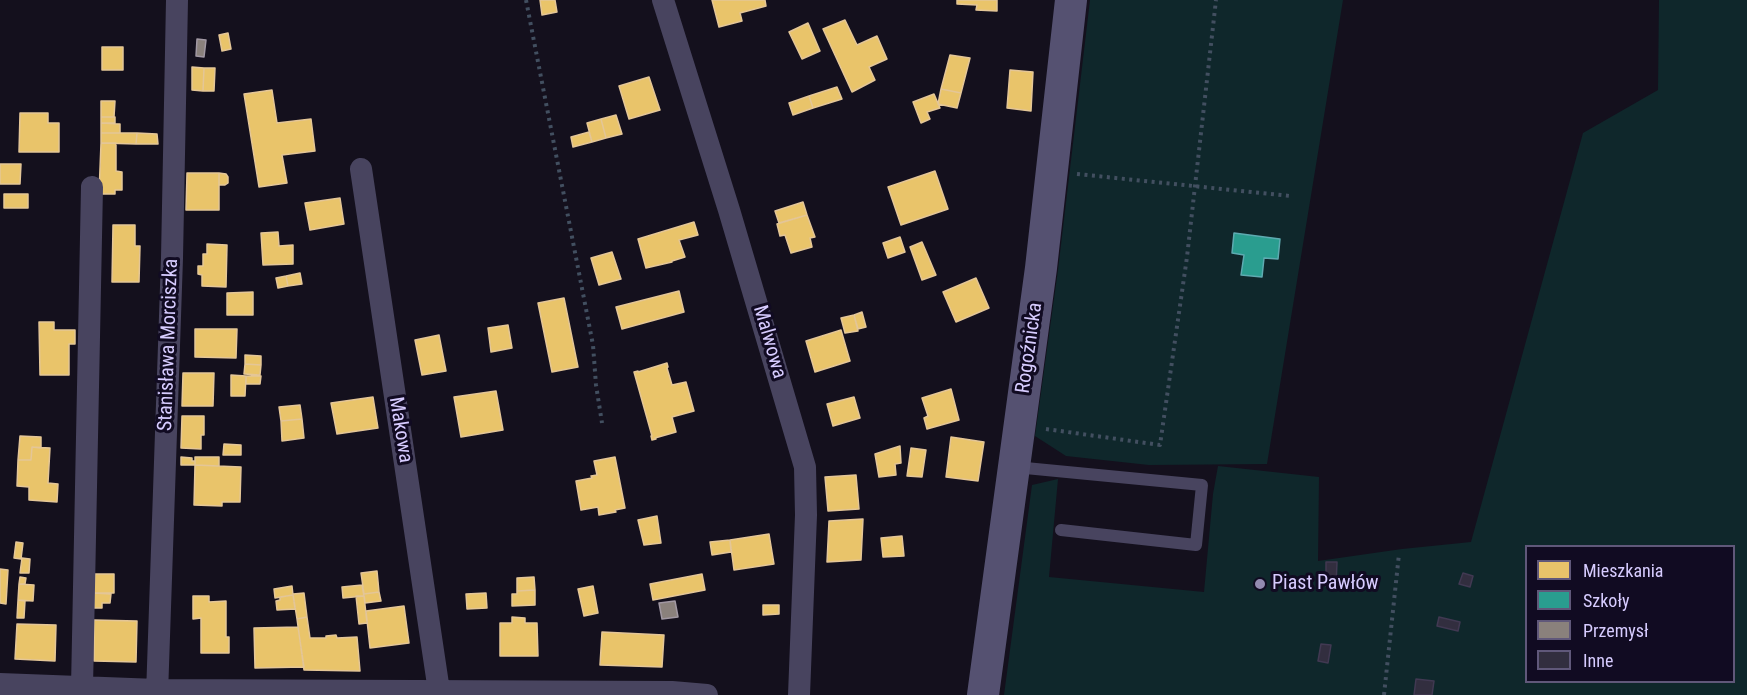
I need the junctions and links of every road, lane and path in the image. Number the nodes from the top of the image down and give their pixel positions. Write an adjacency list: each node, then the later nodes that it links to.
1 (177, 0): 19 (street, Stanisława Morciszka)
2 (526, 0): 11 (path)
3 (663, 0): 21 (street, Malwowa)
4 (1071, 0): 13 (street, Rogoźnicka)
5 (1216, 0): 8 (path)
6 (361, 169): 18 (street, Makowa)
7 (1076, 174): 8 (path)
8 (1194, 186): 10 (path); 12 (path)
9 (93, 187): 17 (street)
10 (1290, 196)
11 (602, 423)
12 (1046, 429)
13 (1015, 467): 14 (lane); 22 (street, Rogoźnicka)
14 (1061, 530)
15 (1399, 554): 23 (path)
16 (0, 684): 17 (street)
17 (82, 687): 19 (street)
18 (439, 691): 19 (street); 20 (street)
19 (157, 692)
20 (707, 695)
21 (799, 695)
22 (983, 695)
23 (1384, 695)

